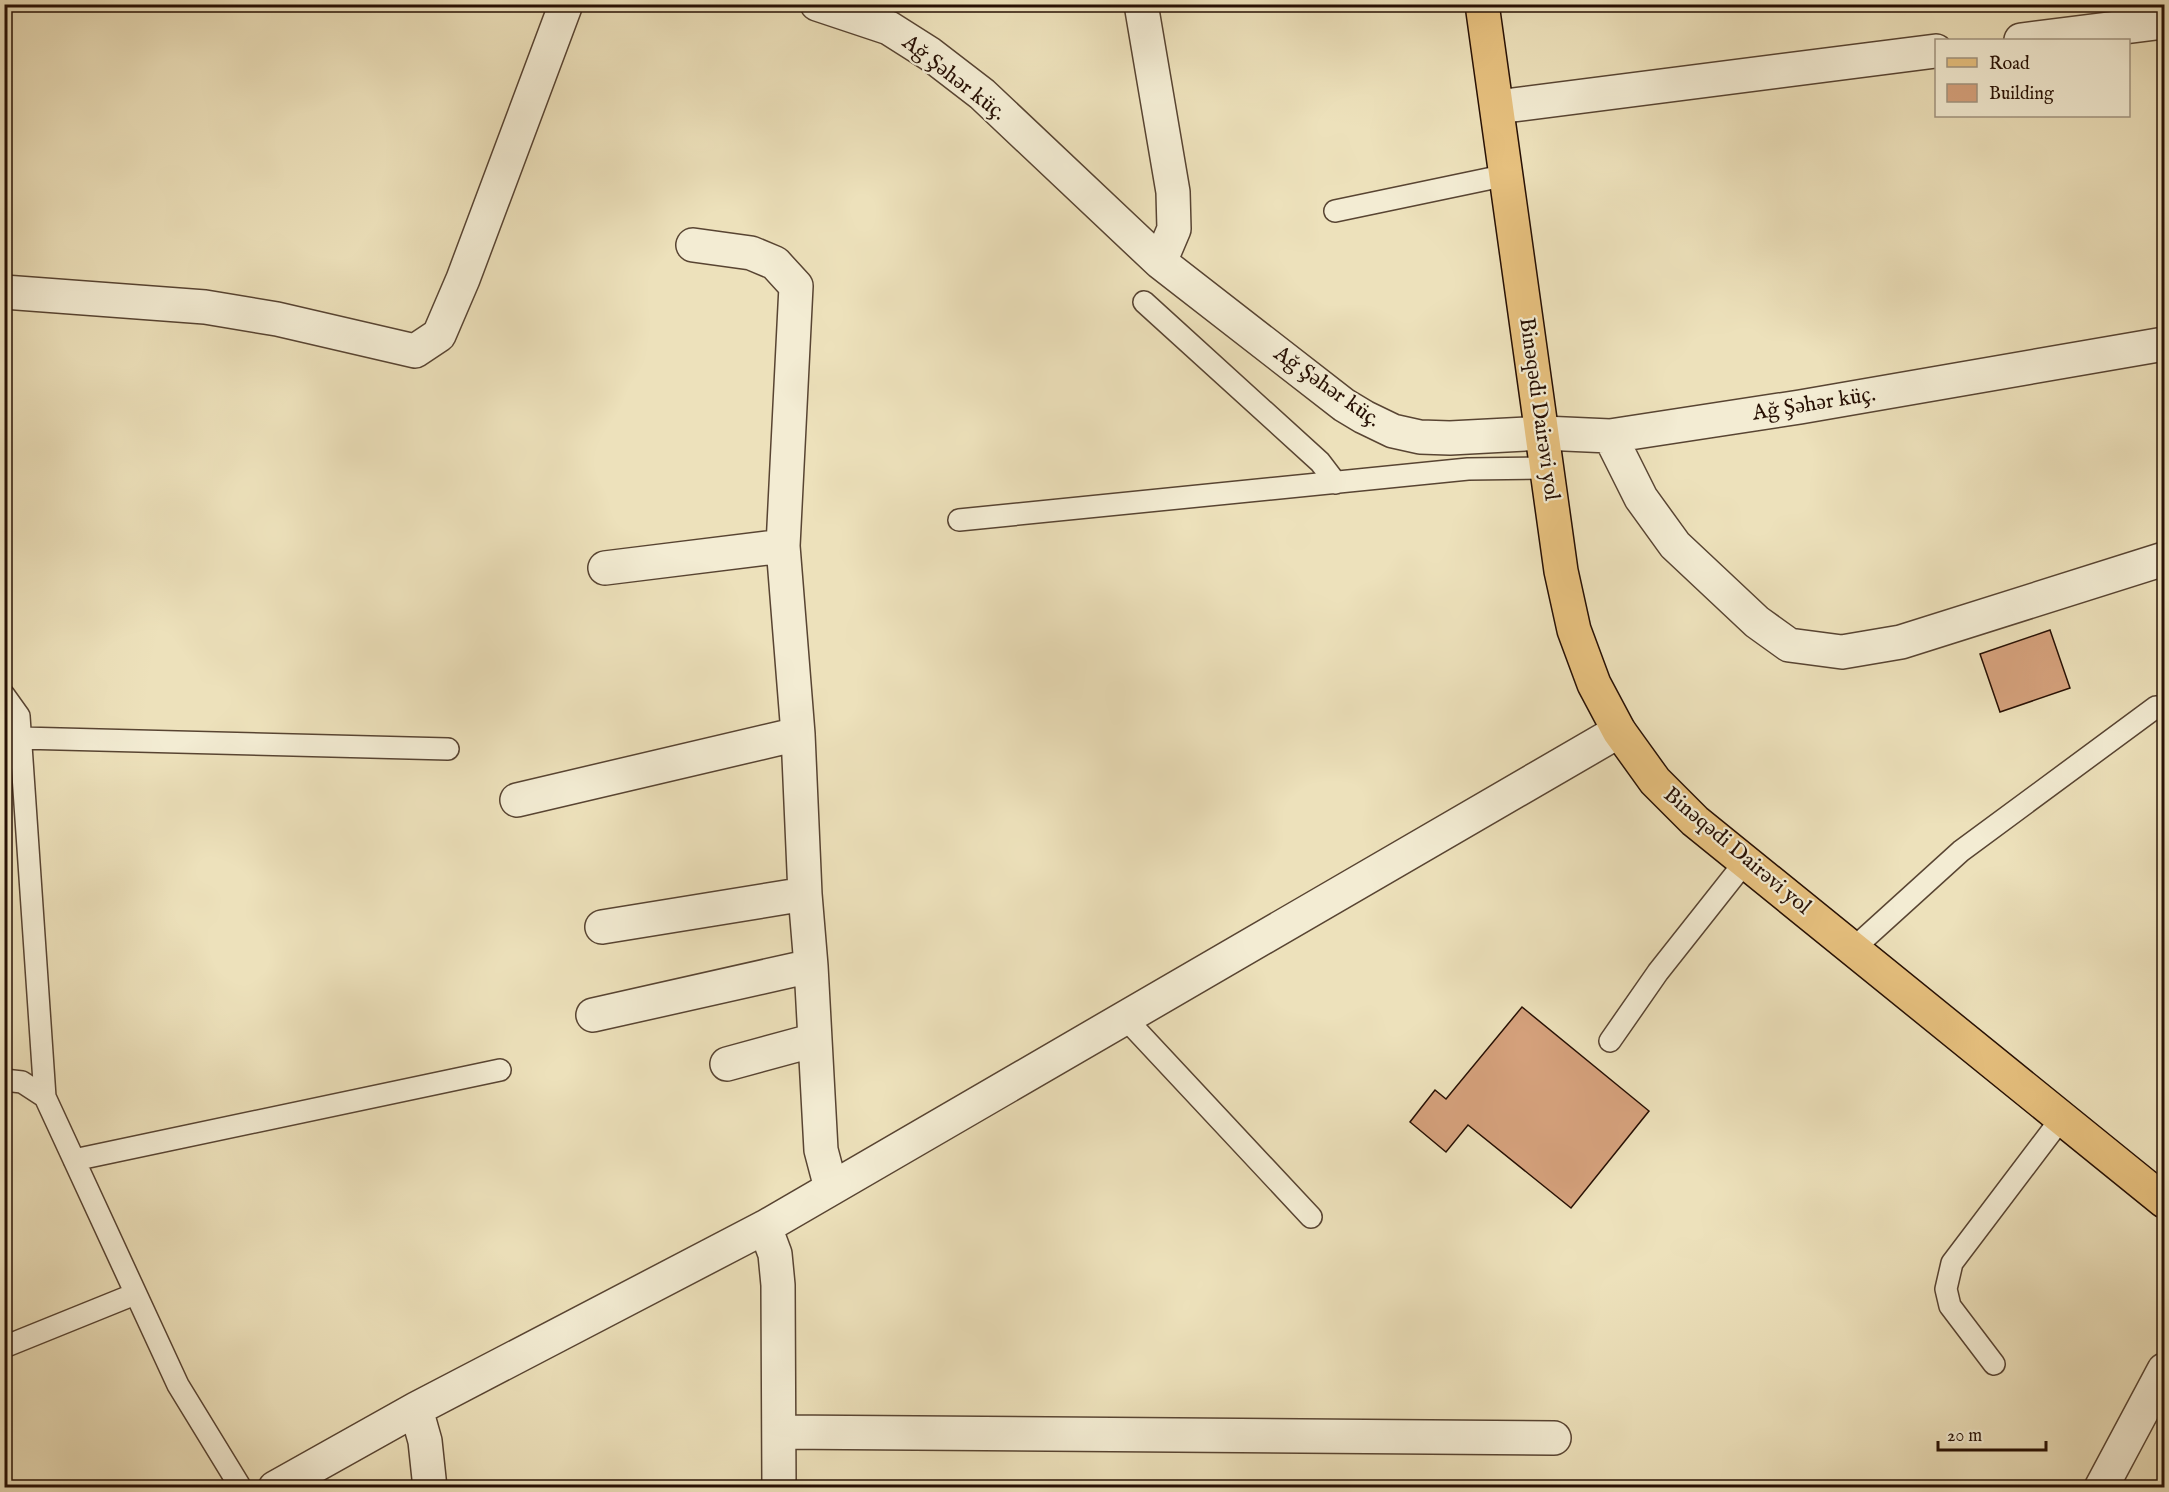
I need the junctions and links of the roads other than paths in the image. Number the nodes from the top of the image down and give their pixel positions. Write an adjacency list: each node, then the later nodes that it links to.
1 (566, 4): 13 (street)
2 (817, 4): 12 (street, Ağ Şəhər küç.)
3 (1141, 4): 12 (street)
4 (1482, 4): 8 (main road, Binəqədi Dairəvi yol)
5 (2164, 22): 6 (street)
6 (2029, 39)
7 (1935, 51): 8 (street)
8 (1497, 107): 9 (main road, Binəqədi Dairəvi yol)
9 (1507, 175): 10 (lane); 16 (main road, Binəqədi Dairəvi yol)
10 (1335, 211)
11 (693, 245): 21 (street)
12 (1160, 261): 16 (street, Ağ Şəhər küç.)
13 (4, 292)
14 (1144, 302): 19 (lane)
15 (2164, 344): 17 (street, Ağ Şəhər küç.)
16 (1543, 433): 17 (street, Ağ Şəhər küç.); 18 (main road, Binəqədi Dairəvi yol)
17 (1610, 436): 22 (street)
18 (1547, 468): 19 (lane); 26 (main road, Binəqədi Dairəvi yol)
19 (1336, 483): 20 (lane)
20 (959, 520)
21 (783, 546): 23 (street); 27 (street)
22 (2164, 559)
23 (605, 568)
24 (4, 695): 28 (lane)
25 (2156, 707): 34 (lane)
26 (1619, 731): 31 (main road, Binəqədi Dairəvi yol); 37 (street)
27 (798, 734): 30 (street); 32 (street)
28 (21, 738): 29 (lane); 43 (lane)
29 (448, 749)
30 (517, 800)
31 (1745, 862): 34 (main road, Binəqədi Dairəvi yol); 39 (lane)
32 (805, 894): 33 (street); 35 (street)
33 (602, 927)
34 (1854, 948): 44 (main road, Binəqədi Dairəvi yol)
35 (811, 966): 36 (street); 38 (street)
36 (593, 1015)
37 (1125, 1018): 46 (street); 48 (lane)
38 (815, 1040): 40 (street); 46 (street)
39 (1610, 1041)
40 (727, 1064)
41 (500, 1070): 45 (lane)
42 (4, 1080): 43 (lane)
43 (45, 1097): 45 (lane)
44 (2061, 1119): 47 (main road, Binəqədi Dairəvi yol); 52 (lane)
45 (74, 1160): 50 (lane)
46 (831, 1188): 49 (street)
47 (2164, 1201)
48 (1311, 1217)
49 (765, 1227): 54 (street); 55 (street)
50 (135, 1294): 51 (lane); 57 (lane)
51 (4, 1347)
52 (1994, 1364)
53 (2161, 1384): 61 (street)
54 (416, 1409): 58 (street); 59 (street)
55 (779, 1432): 56 (street); 60 (street)
56 (1554, 1438)
57 (241, 1488)
58 (275, 1488)
59 (430, 1488)
60 (779, 1488)
61 (2102, 1488)

